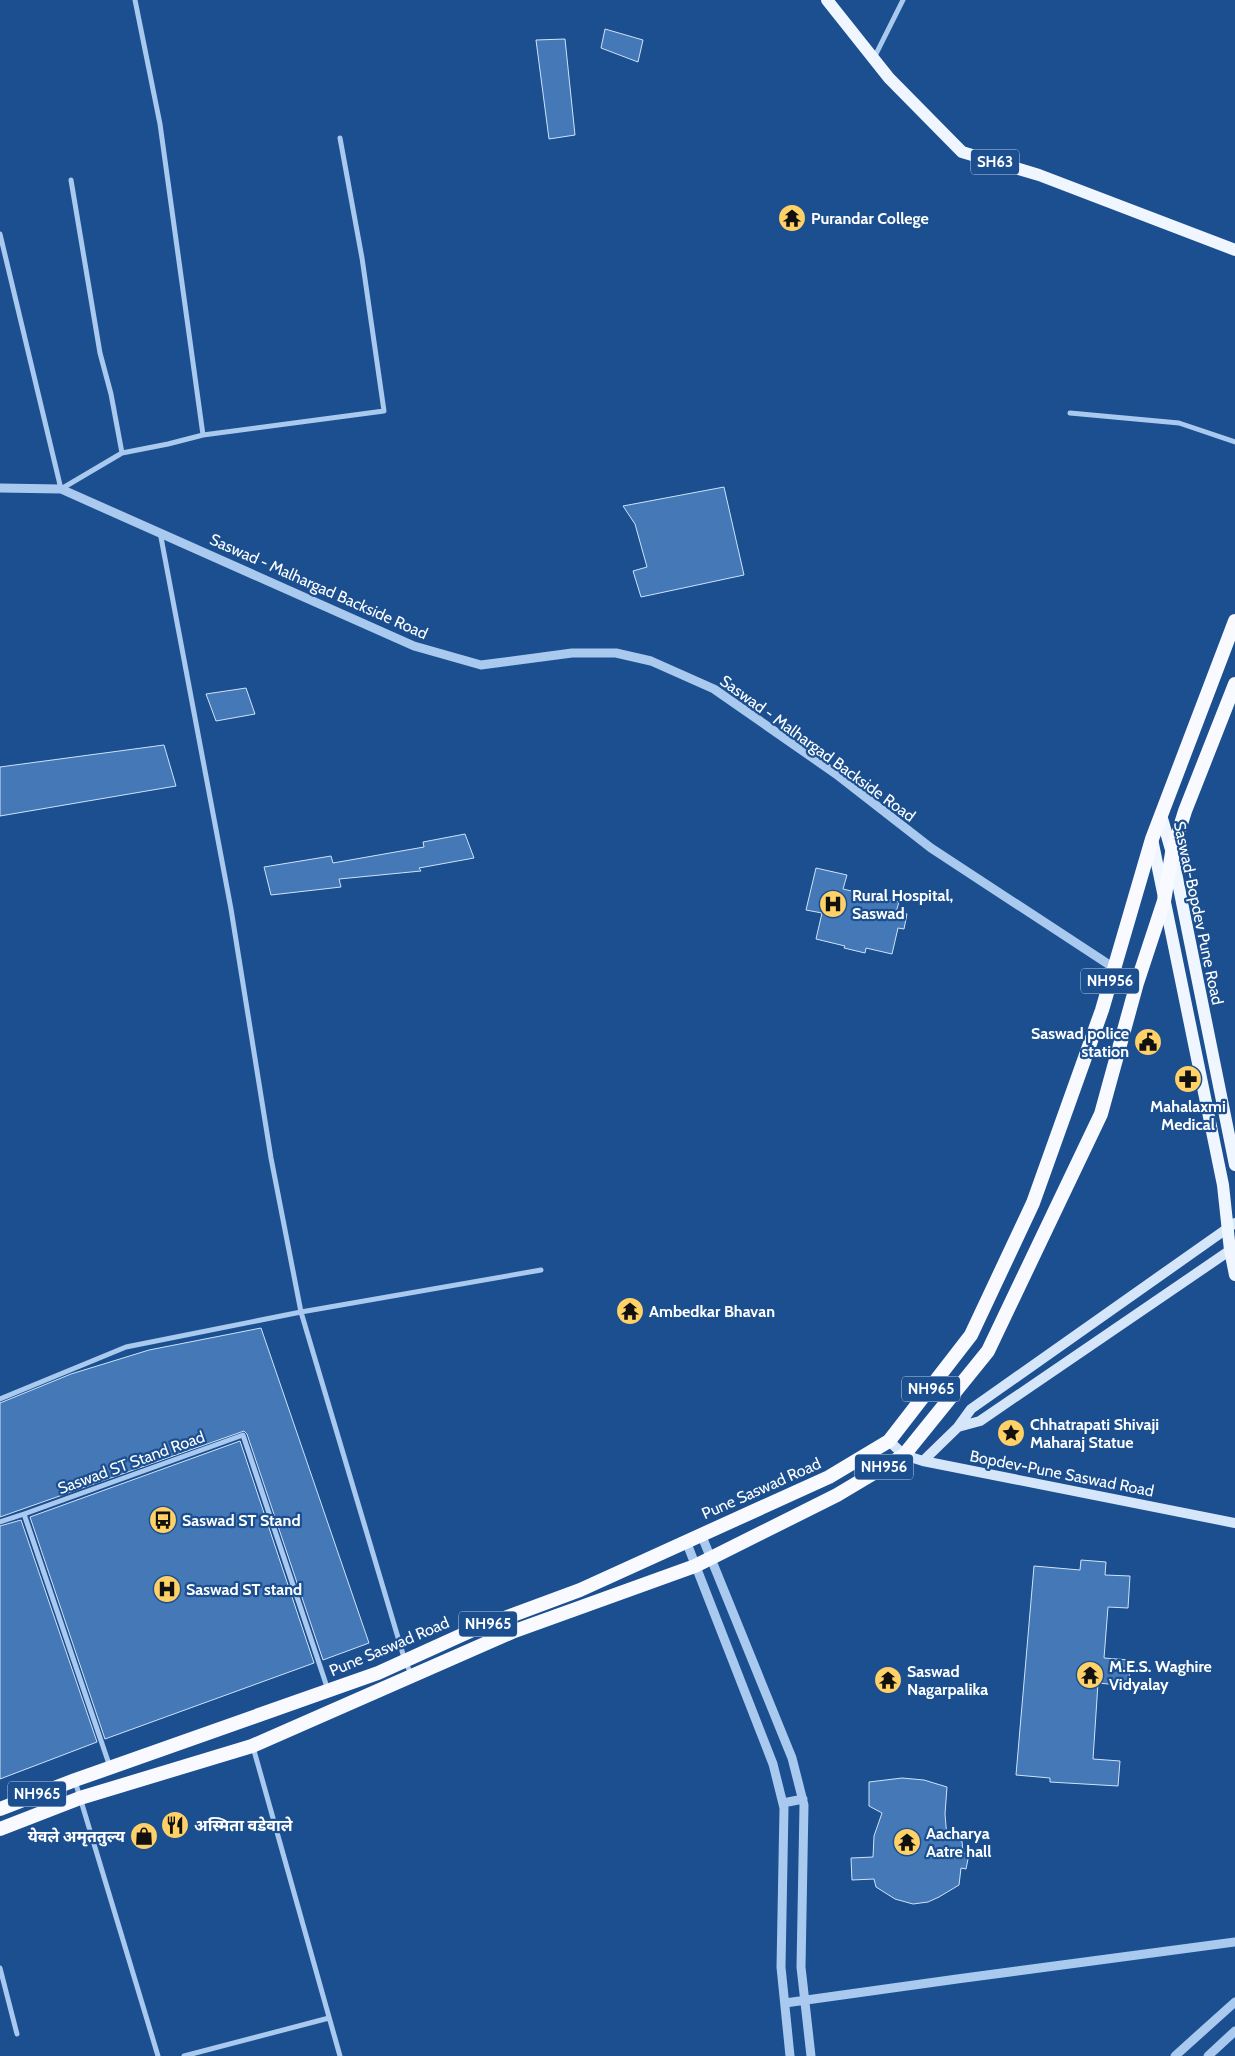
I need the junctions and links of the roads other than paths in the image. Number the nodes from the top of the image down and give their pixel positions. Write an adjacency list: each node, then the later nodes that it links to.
1 (135, 0): 10 (street)
2 (827, 0): 4 (main road, SH63)
3 (903, 0): 4 (street)
4 (874, 59): 8 (main road, SH63)
5 (340, 138): 10 (street)
6 (71, 180): 12 (street)
7 (0, 234): 14 (street)
8 (1235, 250)
9 (1070, 414): 11 (street)
10 (203, 435): 12 (street)
11 (1235, 442)
12 (122, 453): 14 (street)
13 (0, 488): 14 (street, Saswad - Malhargad Backside Road)
14 (61, 488): 15 (street, Saswad - Malhargad Backside Road)
15 (160, 532): 22 (street, Saswad - Malhargad Backside Road); 31 (street)
16 (1235, 621): 18 (highway, NH956)
17 (1235, 684): 20 (highway, NH956)
18 (1161, 815): 19 (highway, NH956); 20 (main road, Saswad-Bopdev Pune Road)
19 (1152, 839): 21 (main road, Saswad-Bopdev Pune Road); 22 (highway, NH956)
20 (1172, 853): 21 (highway, NH956); 24 (main road, Saswad-Bopdev Pune Road)
21 (1164, 901): 23 (highway, NH956); 26 (main road, Saswad-Bopdev Pune Road)
22 (1114, 968): 23 (street, Saswad - Malhargad Backside Road); 32 (highway, NH956)
23 (1137, 983): 38 (highway, NH956)
24 (1235, 1165)
25 (1235, 1179): 26 (main road)
26 (1222, 1185): 27 (main road, Saswad-Bopdev Pune Road)
27 (1231, 1226): 28 (main road, Saswad-Bopdev Pune Road); 33 (main road)
28 (1232, 1249): 30 (main road, Saswad-Bopdev Pune Road); 34 (main road)
29 (541, 1270): 31 (street)
30 (1235, 1275)
31 (301, 1312): 35 (street); 47 (street)
32 (971, 1335): 37 (highway, NH965)
33 (1020, 1374): 34 (main road); 36 (main road)
34 (1029, 1387): 36 (main road)
35 (0, 1399)
36 (958, 1427): 39 (main road)
37 (889, 1441): 38 (main road, Bopdev-Pune Saswad Road); 43 (highway, Pune Saswad Road / NH965)
38 (904, 1455): 39 (main road, Bopdev-Pune Saswad Road); 45 (highway, NH956)
39 (923, 1461): 42 (main road, Bopdev-Pune Saswad Road)
40 (24, 1514): 41 (street); 49 (street, Saswad ST Stand Road); 51 (street)
41 (0, 1522)
42 (1235, 1523)
43 (701, 1534): 44 (highway, Pune Saswad Road / NH965); 45 (street)
44 (686, 1541): 46 (street); 47 (highway, Pune Saswad Road / NH965)
45 (711, 1558): 46 (highway, NH956); 54 (street)
46 (695, 1566): 48 (highway, NH956); 55 (street)
47 (405, 1661): 48 (street); 49 (highway, Pune Saswad Road / NH965)
48 (412, 1676): 50 (highway, NH956)
49 (328, 1691): 51 (highway, Pune Saswad Road / NH965)
50 (252, 1746): 53 (highway, NH956); 63 (street)
51 (111, 1767): 52 (highway, Pune Saswad Road / NH965)
52 (75, 1780): 53 (street); 56 (highway, Pune Saswad Road / NH965)
53 (80, 1798): 57 (highway, NH956); 66 (street)
54 (803, 1799): 55 (street); 60 (street)
55 (783, 1803): 62 (street)
56 (0, 1809)
57 (0, 1829)
58 (1235, 1942): 60 (street)
59 (0, 1968): 65 (street)
60 (805, 2000): 62 (street); 70 (street)
61 (1235, 2002): 71 (street)
62 (785, 2004): 69 (street)
63 (329, 2018): 67 (street); 68 (street)
64 (1235, 2031): 72 (street)
65 (18, 2034)
66 (158, 2056)
67 (184, 2056)
68 (340, 2056)
69 (790, 2056)
70 (811, 2056)
71 (1175, 2056)
72 (1208, 2056)

